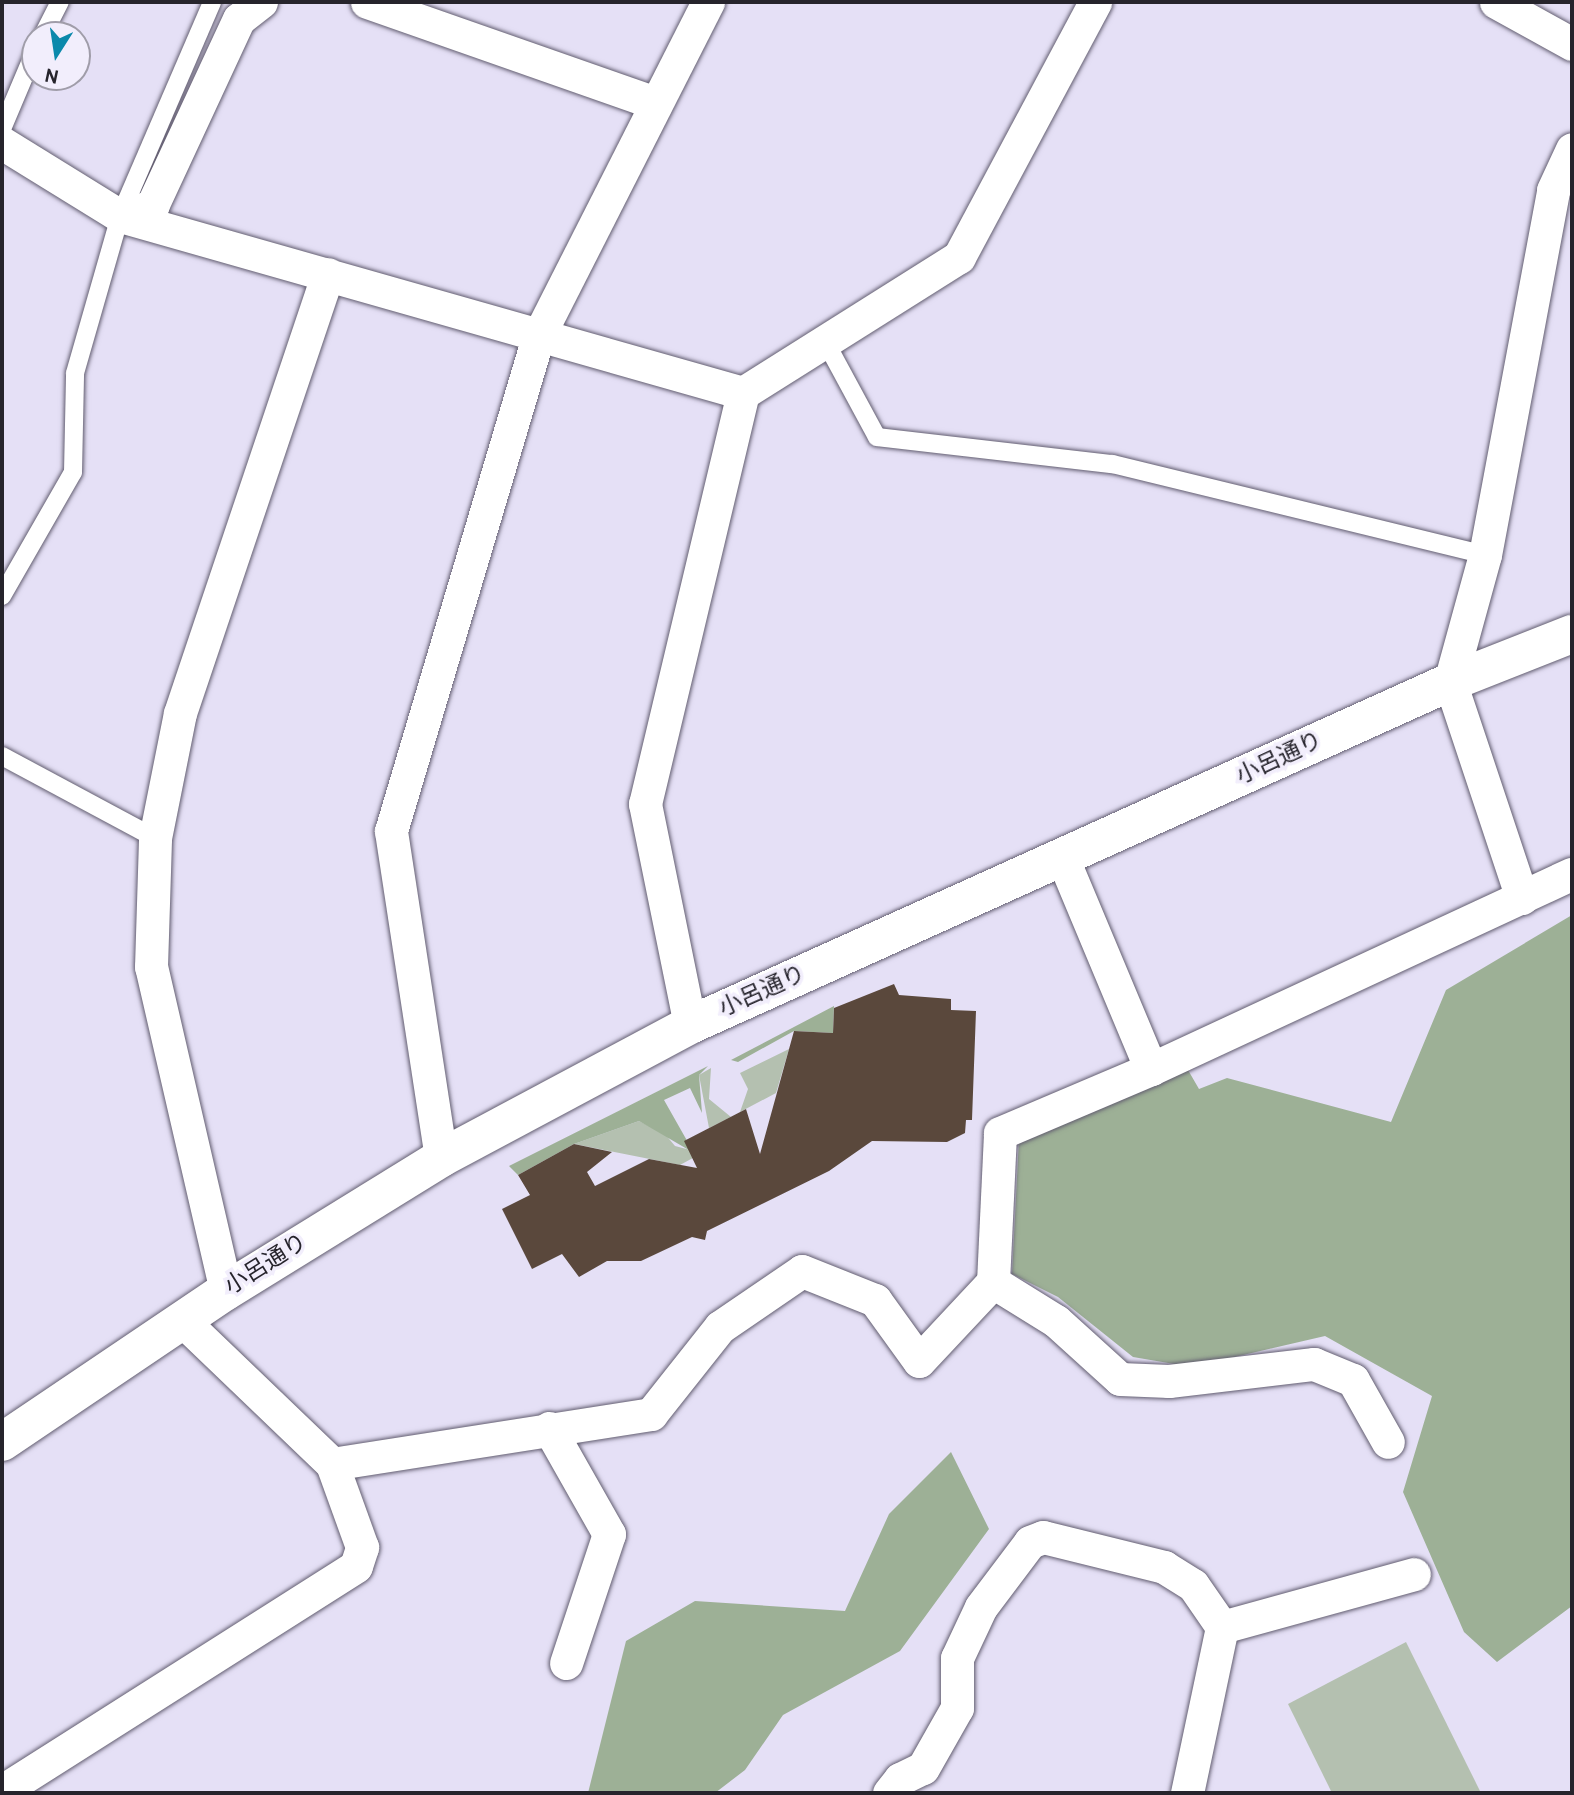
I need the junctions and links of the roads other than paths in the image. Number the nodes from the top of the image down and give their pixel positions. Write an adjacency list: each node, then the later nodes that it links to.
1 (60, 2): 8 (lane)
2 (212, 2): 15 (lane)
3 (261, 2): 15 (street)
4 (367, 2): 11 (street)
5 (708, 2): 11 (street)
6 (1095, 2): 18 (street)
7 (1496, 2): 9 (street)
8 (50, 21)
9 (1572, 44)
10 (21, 84): 12 (lane)
11 (656, 103): 17 (street)
12 (2, 129)
13 (2, 143): 15 (street)
14 (1572, 149): 20 (street)
15 (120, 216): 16 (street); 21 (lane)
16 (328, 274): 17 (street); 25 (street)
17 (538, 337): 19 (street); 31 (street)
18 (825, 341): 19 (street); 20 (lane)
19 (743, 393): 29 (street)
20 (1485, 555): 23 (street)
21 (2, 596)
22 (1572, 634): 23 (street, 小呂通り)
23 (1450, 682): 26 (street, 小呂通り); 28 (street)
24 (2, 756): 25 (lane)
25 (155, 838): 33 (street)
26 (1063, 859): 29 (street, 小呂通り); 30 (street)
27 (1572, 874): 28 (street)
28 (1522, 898): 30 (street)
29 (691, 1025): 31 (street, 小呂通り)
30 (1151, 1069): 32 (street)
31 (440, 1158): 33 (street, 小呂通り)
32 (993, 1282): 35 (street); 37 (street)
33 (226, 1291): 34 (street, 小呂通り)
34 (183, 1321): 36 (street, 小呂通り); 38 (street)
35 (549, 1428): 38 (street); 41 (street)
36 (2, 1441)
37 (1388, 1442)
38 (332, 1464): 42 (street)
39 (1414, 1574): 40 (street)
40 (1222, 1627): 43 (street); 44 (street)
41 (566, 1663)
42 (2, 1791)
43 (889, 1793)
44 (1187, 1793)

